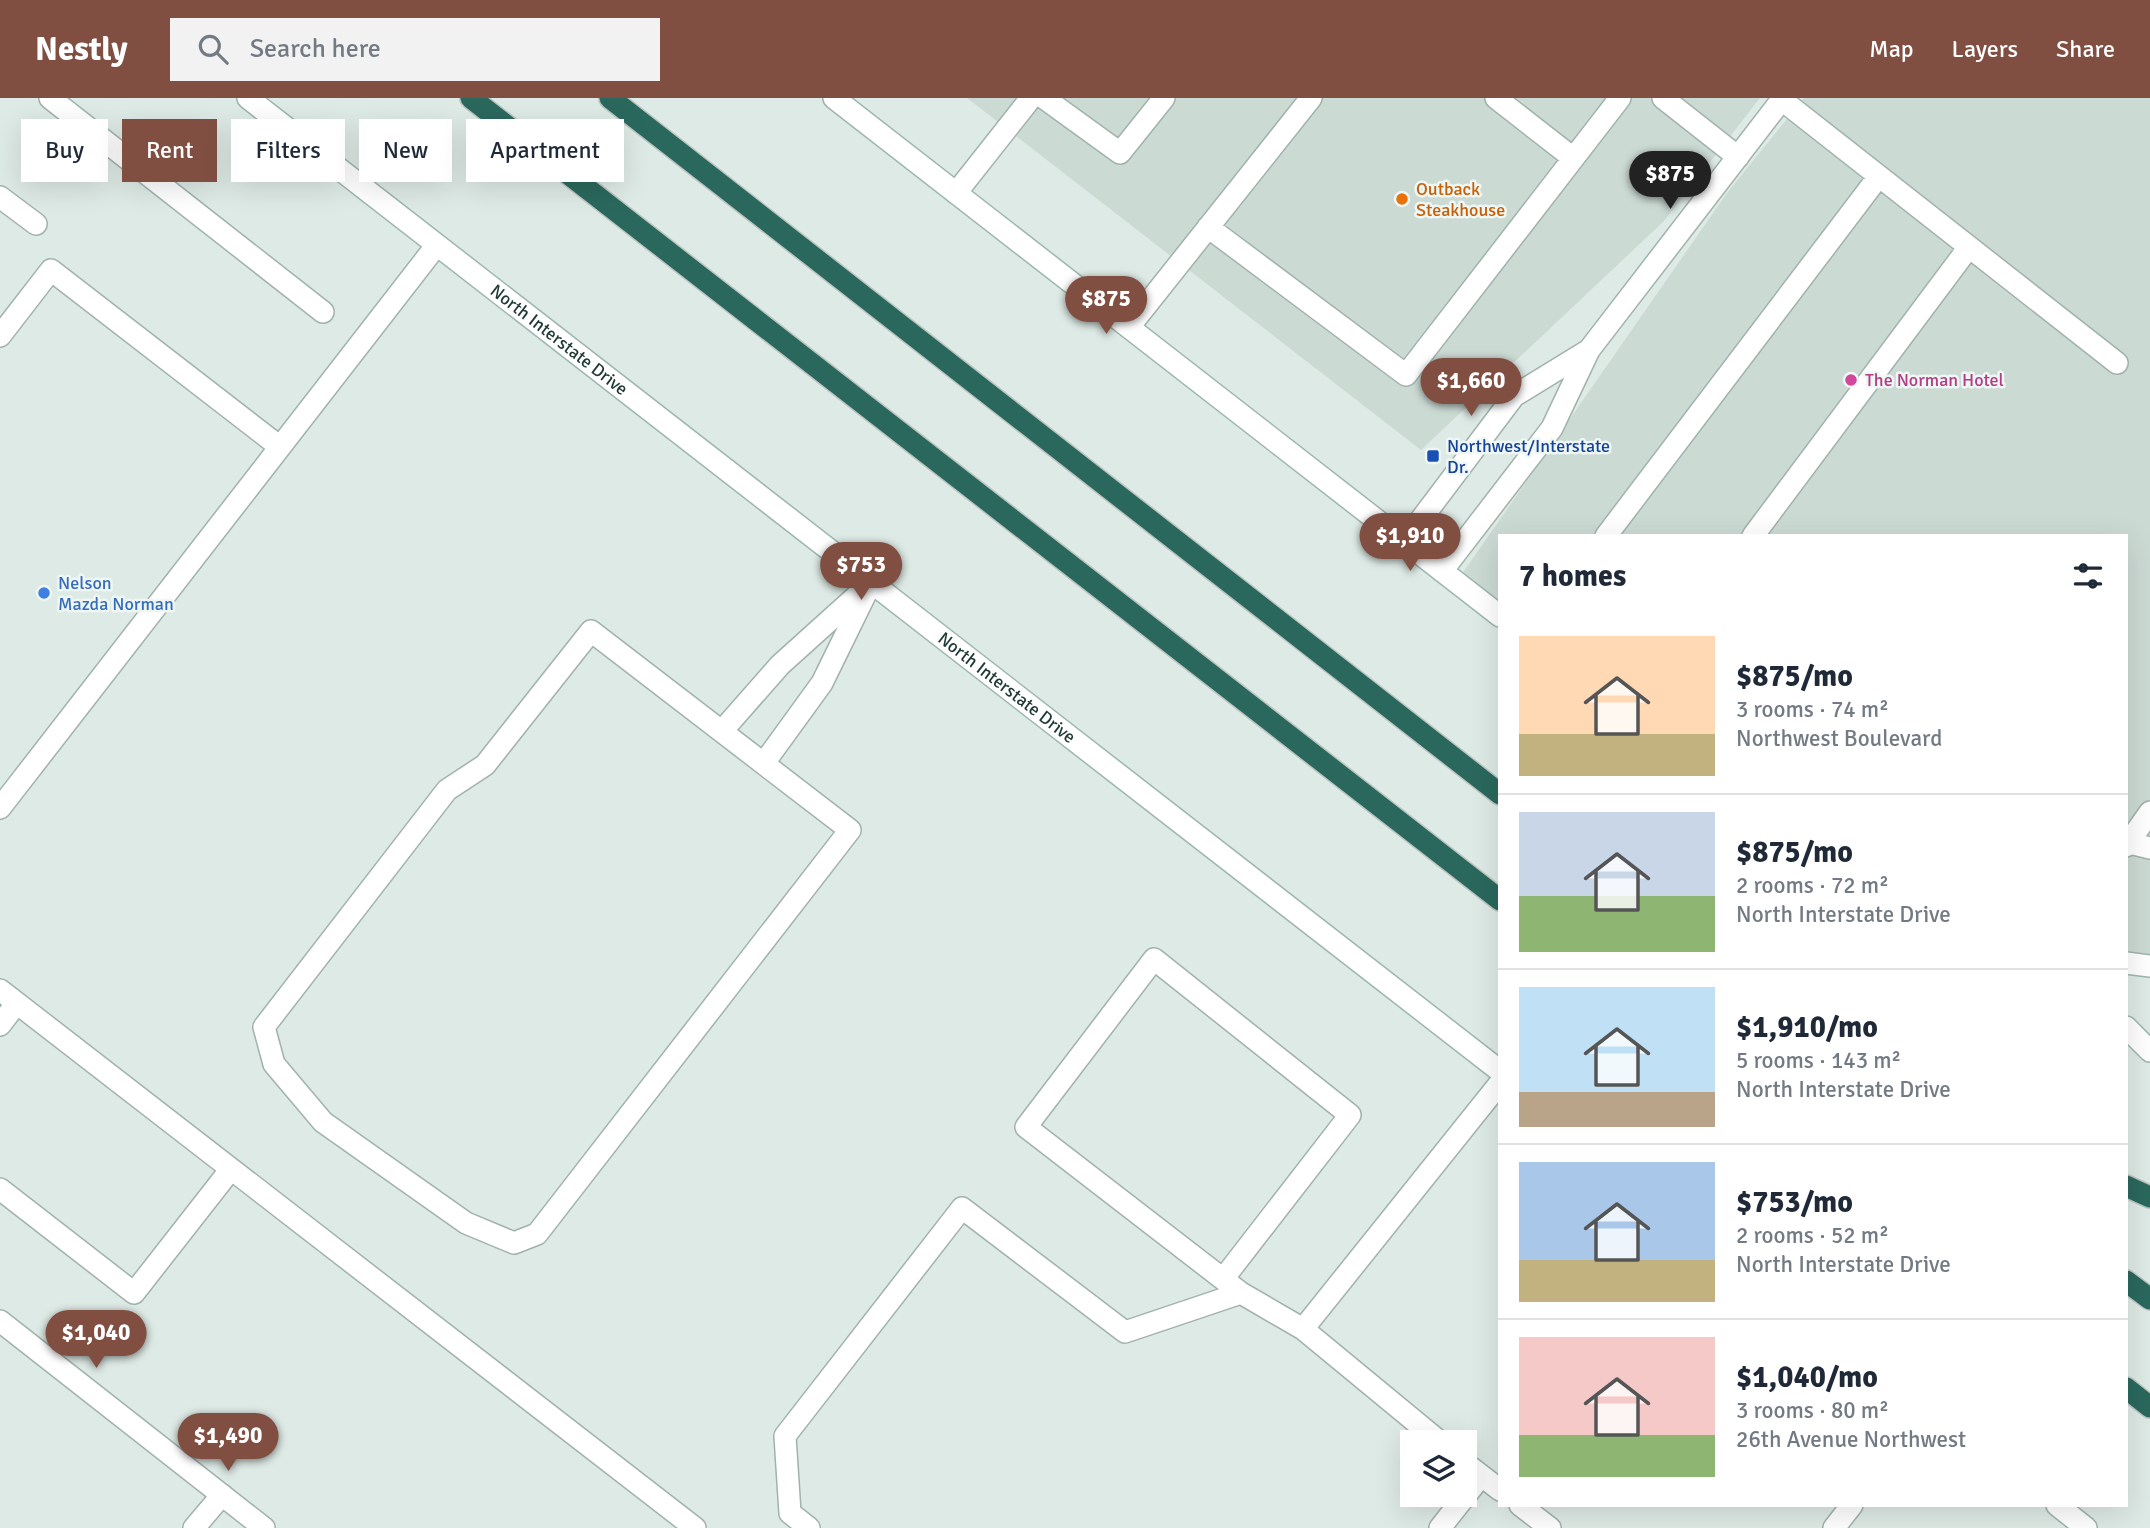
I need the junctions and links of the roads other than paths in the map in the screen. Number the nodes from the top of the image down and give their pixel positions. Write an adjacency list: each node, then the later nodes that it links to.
1 (50, 98): 23 (main road)
2 (248, 98): 21 (main road, North Interstate Drive)
3 (471, 98): 43 (highway)
4 (610, 98): 37 (highway)
5 (834, 98): 17 (main road)
6 (1031, 98): 17 (main road)
7 (1044, 98): 8 (main road)
8 (1164, 98)
9 (1311, 98): 20 (main road)
10 (1496, 98): 15 (main road)
11 (1620, 98): 15 (main road)
12 (1663, 98): 14 (main road)
13 (1783, 99): 14 (main road); 16 (main road)
14 (1738, 157): 26 (main road)
15 (1573, 158): 20 (main road)
16 (1879, 176): 22 (main road); 29 (main road)
17 (956, 193): 24 (main road)
18 (0, 197): 19 (main road)
19 (36, 224)
20 (1208, 228): 24 (main road)
21 (436, 246): 28 (main road); 33 (main road, North Interstate Drive)
22 (1969, 247): 27 (main road); 30 (main road)
23 (323, 312)
24 (1129, 327): 31 (main road)
25 (0, 336): 28 (main road)
26 (1589, 350): 31 (main road); 32 (main road)
27 (2117, 363)
28 (279, 447): 38 (main road)
29 (1608, 534)
30 (1754, 534)
31 (1404, 542): 32 (main road)
32 (1442, 571): 34 (main road)
33 (871, 583): 35 (main road); 36 (main road); 51 (main road, North Interstate Drive)
34 (1498, 614)
35 (722, 731): 36 (main road); 36 (main road)
36 (764, 763)
37 (1498, 792)
38 (0, 808)
39 (2150, 812): 40 (main road)
40 (2128, 841)
41 (2128, 844): 42 (main road)
42 (2150, 848)
43 (1498, 898)
44 (2128, 963): 45 (main road)
45 (2150, 966)
46 (0, 990): 47 (main road)
47 (17, 1003): 48 (main road); 53 (main road)
48 (0, 1025)
49 (2128, 1029): 50 (main road)
50 (2150, 1051)
51 (1498, 1069)
52 (1498, 1085): 62 (main road)
53 (231, 1169): 55 (main road); 75 (main road)
54 (2128, 1187): 56 (highway)
55 (0, 1189)
56 (2150, 1197)
57 (1223, 1279): 57 (main road); 59 (main road)
58 (2128, 1282): 60 (highway)
59 (1241, 1293): 62 (main road); 76 (main road)
60 (2150, 1299)
61 (0, 1321): 68 (main road)
62 (1303, 1329): 65 (main road)
63 (2128, 1390): 64 (highway)
64 (2150, 1407)
65 (1425, 1430)
66 (1477, 1472): 67 (main road)
67 (1498, 1488)
68 (222, 1495): 73 (main road); 74 (main road)
69 (1452, 1507): 77 (main road)
70 (1523, 1507): 78 (main road)
71 (1851, 1507): 79 (main road)
72 (2060, 1507): 80 (main road)
73 (194, 1528)
74 (264, 1528)
75 (695, 1528)
76 (809, 1528)
77 (1440, 1528)
78 (1550, 1528)
79 (1834, 1528)
80 (2087, 1528)

